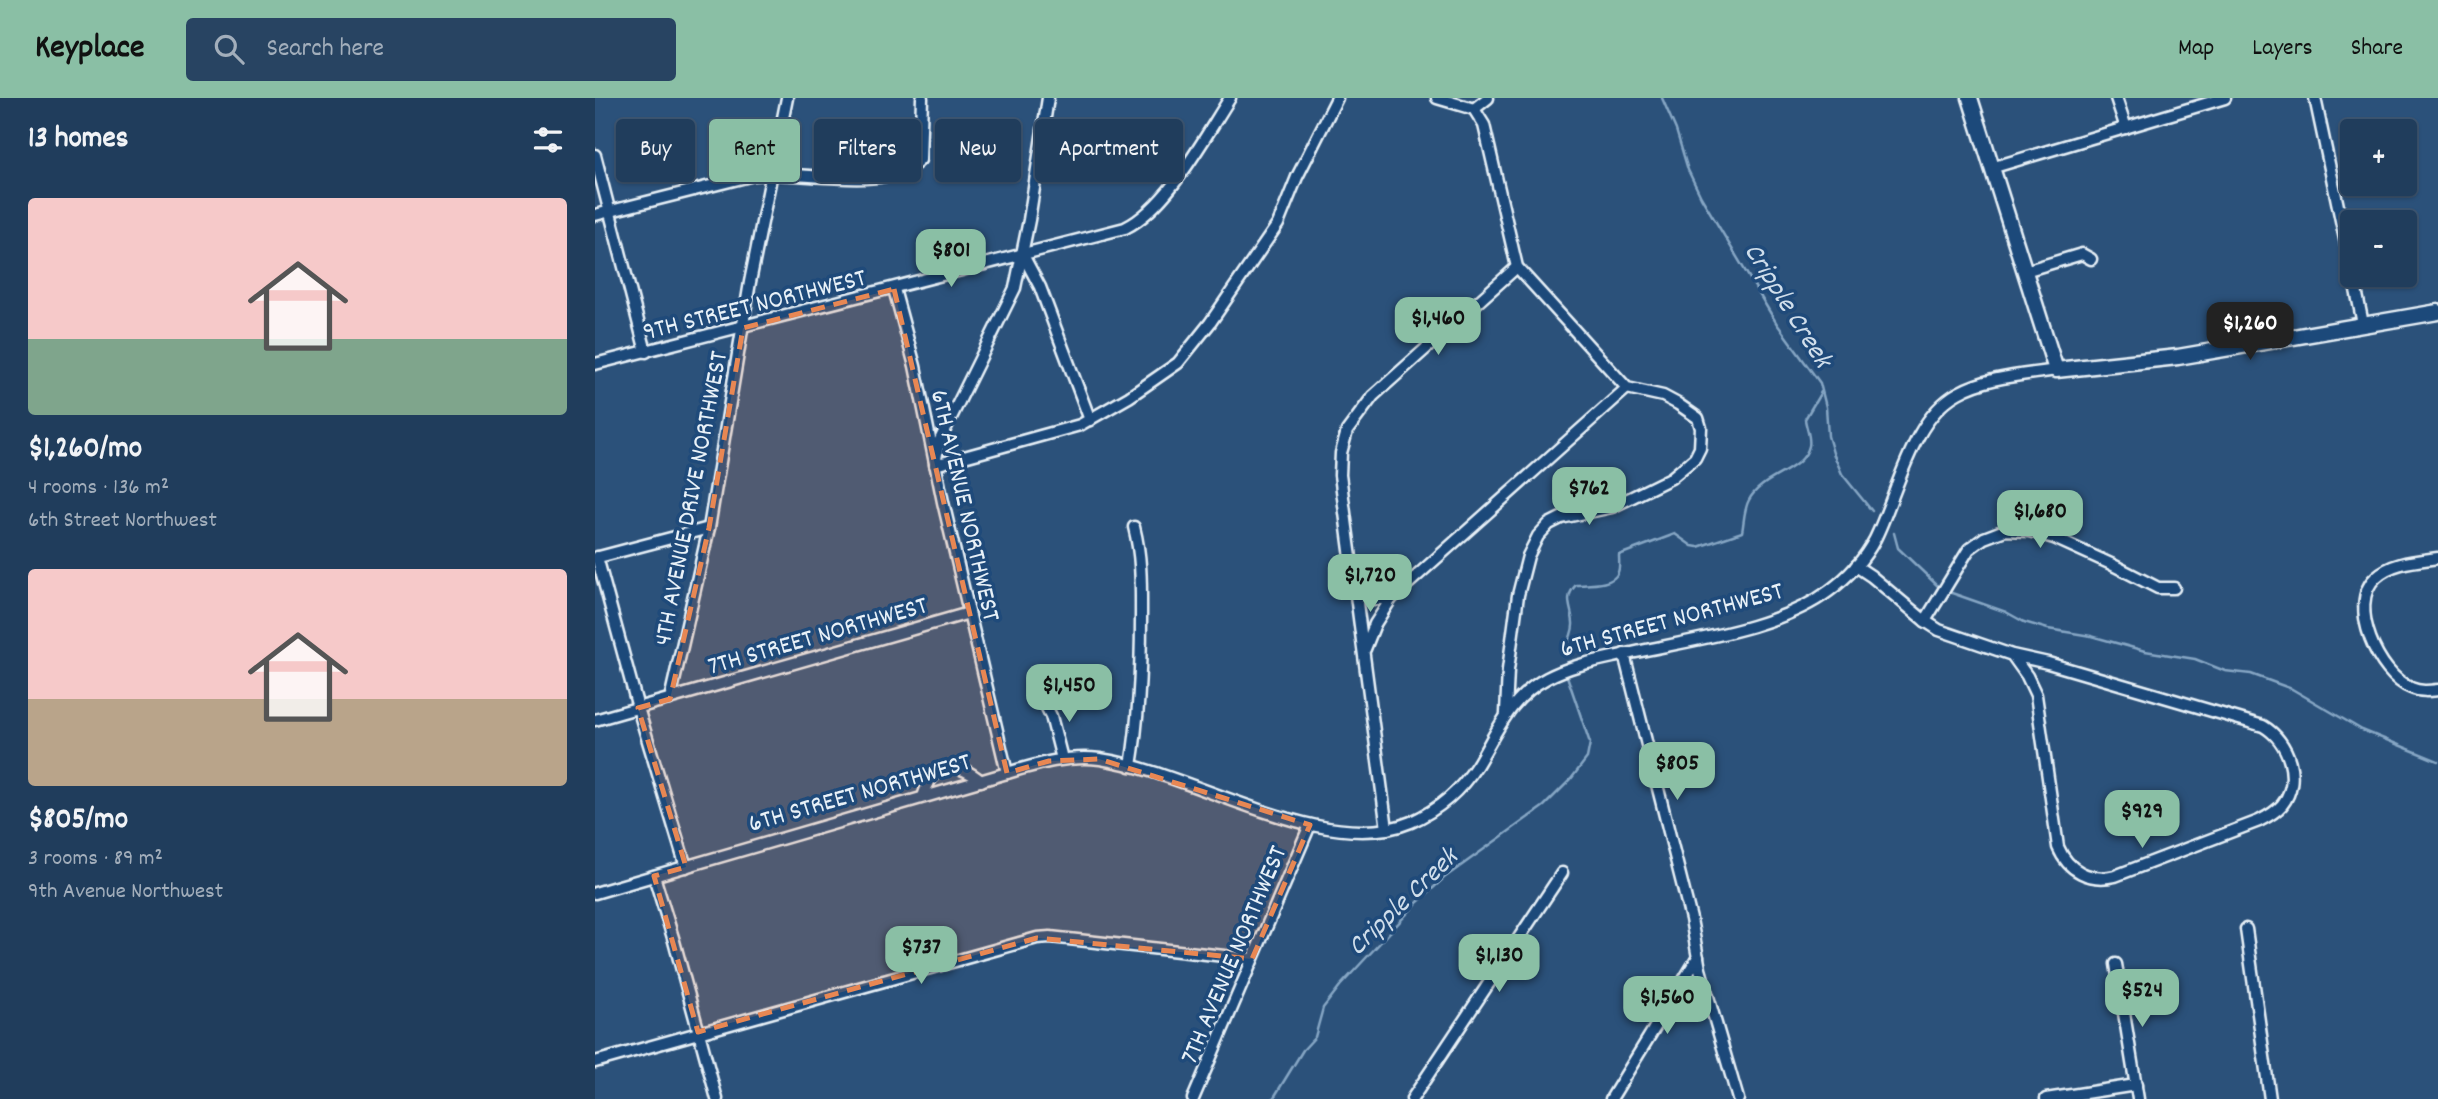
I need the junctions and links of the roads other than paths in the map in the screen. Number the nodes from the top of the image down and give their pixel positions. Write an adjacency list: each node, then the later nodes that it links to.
1 (787, 98): 13 (street, 4TH AVENUE DRIVE NORTHWEST)
2 (922, 98): 17 (street)
3 (1048, 98): 23 (street)
4 (1230, 98): 23 (street, 9TH STREET NORTHWEST)
5 (1337, 98): 36 (street)
6 (1437, 98): 12 (street)
7 (1488, 98): 12 (street)
8 (1970, 98): 16 (main road)
9 (2116, 98): 14 (street)
10 (2225, 98): 14 (street)
11 (2315, 98): 22 (street)
12 (1474, 109): 25 (street)
13 (783, 119)
14 (2126, 128): 16 (street)
15 (595, 155): 20 (street)
16 (1991, 168): 26 (main road)
17 (800, 175)
18 (726, 182): 20 (street)
19 (770, 182): 31 (street, 4TH AVENUE DRIVE NORTHWEST)
20 (609, 211): 21 (street); 32 (street)
21 (595, 215)
22 (2340, 216)
23 (1023, 255): 28 (street, 9TH STREET NORTHWEST); 36 (street); 37 (street)
24 (2091, 258): 26 (street)
25 (1517, 267): 35 (street); 44 (street)
26 (2025, 271): 34 (main road)
27 (2355, 287): 30 (street)
28 (894, 289): 31 (street, 9TH STREET NORTHWEST); 37 (street, 6TH AVENUE NORTHWEST)
29 (2438, 312): 30 (main road, 6TH STREET NORTHWEST)
30 (2363, 324): 34 (main road, 6TH STREET NORTHWEST)
31 (743, 328): 32 (street, 9TH STREET NORTHWEST); 39 (street, 4TH AVENUE DRIVE NORTHWEST)
32 (646, 352): 33 (street, 9TH STREET NORTHWEST)
33 (595, 364)
34 (2056, 370): 42 (street, 6TH STREET NORTHWEST)
35 (1627, 388): 45 (street); 55 (street)
36 (1090, 420): 37 (street)
37 (935, 466): 46 (street, 6TH AVENUE NORTHWEST)
38 (1134, 527): 58 (street)
39 (709, 528): 40 (street); 52 (street, 4TH AVENUE DRIVE NORTHWEST)
40 (596, 558): 54 (street)
41 (2438, 558): 51 (street)
42 (1856, 566): 47 (street); 49 (street, 6TH STREET NORTHWEST)
43 (2174, 588): 47 (street)
44 (1355, 593): 45 (street); 48 (street)
45 (1391, 599): 48 (street)
46 (969, 613): 52 (street, 7TH STREET NORTHWEST); 59 (street, 6TH AVENUE NORTHWEST)
47 (1925, 621): 50 (street)
48 (1364, 653): 63 (street)
49 (1624, 654): 55 (street, 6TH STREET NORTHWEST); 69 (street)
50 (2012, 655): 50 (street)
51 (2438, 690)
52 (670, 699): 54 (street, 7TH STREET NORTHWEST)
53 (1043, 701): 57 (street)
54 (638, 708): 56 (street, 7TH STREET NORTHWEST); 64 (street)
55 (1506, 713): 63 (street, 6TH STREET NORTHWEST)
56 (595, 720)
57 (1062, 759): 58 (street, 6TH STREET NORTHWEST); 59 (street, 6TH STREET NORTHWEST)
58 (1131, 766): 62 (street, 6TH STREET NORTHWEST)
59 (1007, 773): 60 (street, 6TH STREET NORTHWEST)
60 (981, 781): 61 (street, 6TH STREET NORTHWEST); 61 (street)
61 (923, 797): 64 (street, 6TH STREET NORTHWEST)
62 (1310, 825): 63 (street, 6TH STREET NORTHWEST); 70 (street, 7TH AVENUE NORTHWEST)
63 (1387, 829)
64 (686, 867): 66 (street, 6TH STREET NORTHWEST)
65 (1562, 873): 77 (street)
66 (654, 876): 67 (street, 6TH STREET NORTHWEST); 72 (street)
67 (595, 893)
68 (2246, 929): 82 (street)
69 (1698, 957): 78 (street); 79 (street)
70 (1252, 959): 72 (street); 76 (street, 7TH AVENUE NORTHWEST)
71 (2116, 964): 74 (street)
72 (698, 1032): 73 (street); 75 (street)
73 (595, 1062)
74 (2136, 1085): 80 (street); 81 (street)
75 (717, 1099)
76 (1193, 1099)
77 (1412, 1099)
78 (1611, 1099)
79 (1738, 1099)
80 (2046, 1099)
81 (2139, 1099)
82 (2270, 1099)

